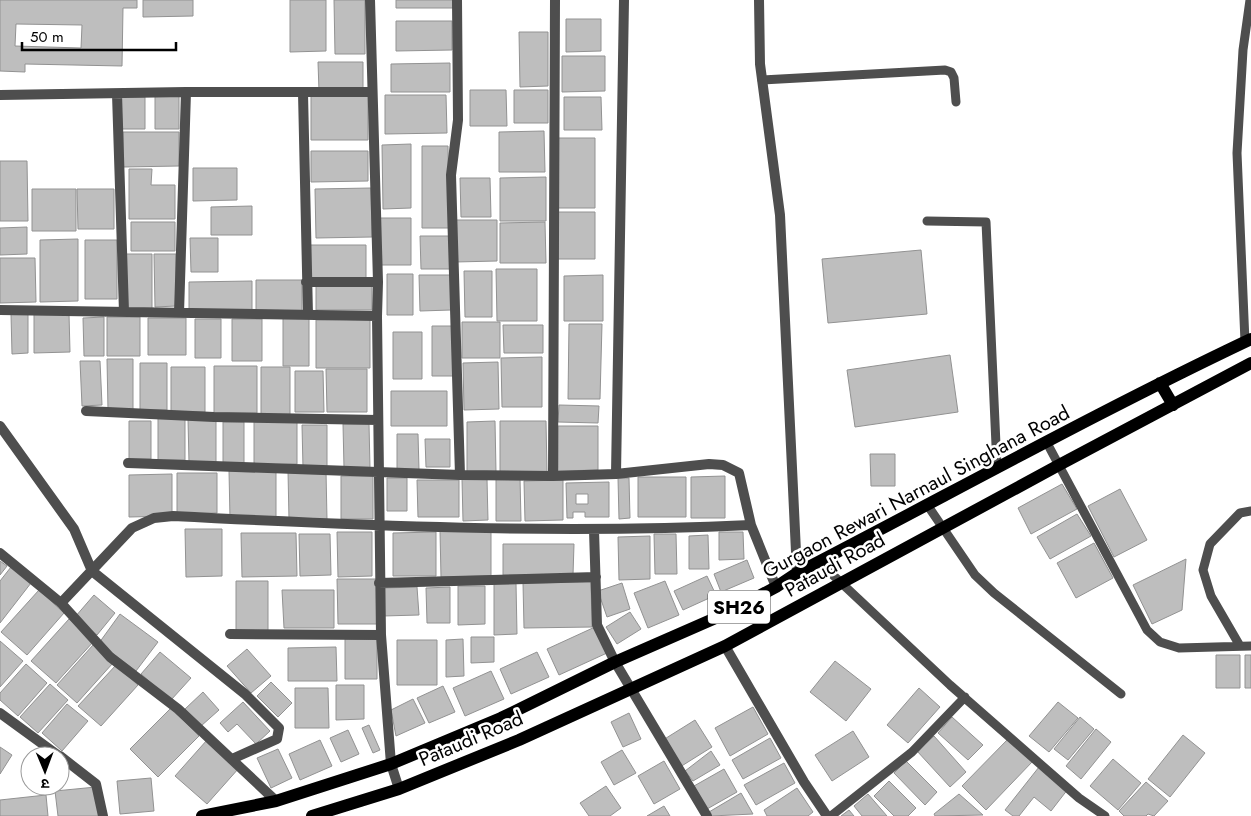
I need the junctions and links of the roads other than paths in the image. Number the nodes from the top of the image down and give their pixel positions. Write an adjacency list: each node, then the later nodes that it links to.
1 (370, 0): 9 (street)
2 (457, 0): 35 (street)
3 (555, 0): 36 (street)
4 (624, 0): 34 (street)
5 (759, 0): 7 (street)
6 (1250, 0): 22 (lane)
7 (762, 80): 13 (lane); 46 (street)
8 (186, 92): 10 (street); 11 (street); 19 (street)
9 (372, 92): 10 (street); 16 (street)
10 (303, 93): 15 (street)
11 (117, 94): 12 (street); 18 (street)
12 (0, 95)
13 (956, 102)
14 (927, 221): 32 (lane)
15 (306, 282): 16 (street); 20 (street)
16 (378, 282): 21 (street)
17 (0, 310): 18 (street)
18 (124, 312): 19 (street)
19 (179, 314): 20 (street)
20 (308, 315): 21 (street)
21 (376, 316): 27 (street)
22 (1248, 340): 24 (main road, Gurgaon Rewari Narnaul Singhana Road / SH26)
23 (1251, 363): 25 (main road, Pataudi Road / SH26)
24 (1160, 384): 25 (main road); 29 (main road, Gurgaon Rewari Narnaul Singhana Road / SH26)
25 (1173, 405): 31 (main road, Pataudi Road / SH26)
26 (86, 411): 27 (street)
27 (378, 420): 33 (street)
28 (0, 426): 45 (street)
29 (1047, 443): 31 (lane); 32 (main road, Gurgaon Rewari Narnaul Singhana Road / SH26)
30 (128, 463): 33 (street)
31 (1058, 465): 41 (main road, Pataudi Road / SH26); 55 (lane)
32 (997, 467): 37 (main road, Gurgaon Rewari Narnaul Singhana Road / SH26)
33 (380, 471): 35 (street); 40 (street)
34 (616, 474): 36 (street); 39 (street)
35 (460, 475): 36 (street)
36 (553, 476)
37 (928, 506): 41 (lane); 44 (main road, Gurgaon Rewari Narnaul Singhana Road / SH26)
38 (1251, 511): 55 (lane)
39 (750, 525): 42 (street); 50 (street)
40 (381, 527): 42 (street); 45 (street); 48 (street)
41 (942, 528): 49 (main road, Pataudi Road / SH26); 59 (lane)
42 (594, 530): 47 (street)
43 (0, 553): 51 (street)
44 (819, 562): 46 (main road, Gurgaon Rewari Narnaul Singhana Road / SH26); 49 (lane)
45 (92, 572): 51 (street); 63 (street)
46 (797, 573): 50 (main road, Gurgaon Rewari Narnaul Singhana Road / SH26)
47 (596, 577): 48 (street); 57 (street)
48 (379, 582): 53 (street)
49 (841, 583): 54 (main road, Pataudi Road / SH26); 60 (lane)
50 (776, 587): 57 (main road, Gurgaon Rewari Narnaul Singhana Road / SH26)
51 (61, 604): 63 (street)
52 (230, 634): 53 (street)
53 (381, 635): 65 (street)
54 (725, 646): 58 (main road, Pataudi Road / SH26); 72 (street)
55 (1240, 646): 56 (lane)
56 (1251, 646)
57 (615, 662): 58 (street); 65 (main road, Gurgaon Rewari Narnaul Singhana Road / SH26)
58 (631, 688): 66 (main road, Pataudi Road / SH26); 71 (street)
59 (1121, 694)
60 (964, 697): 73 (lane); 74 (lane)
61 (0, 713): 62 (street)
62 (46, 746)
63 (232, 759): 67 (street)
64 (70, 764): 68 (street)
65 (391, 764): 66 (street); 67 (main road, Gurgaon Rewari Narnaul Singhana Road / SH26)
66 (399, 789): 70 (main road, Pataudi Road / SH26)
67 (276, 801): 69 (main road, Gurgaon Rewari Narnaul Singhana Road / SH26)
68 (103, 816)
69 (202, 816)
70 (312, 816)
71 (707, 816)
72 (827, 816)
73 (831, 816)
74 (1105, 816)

